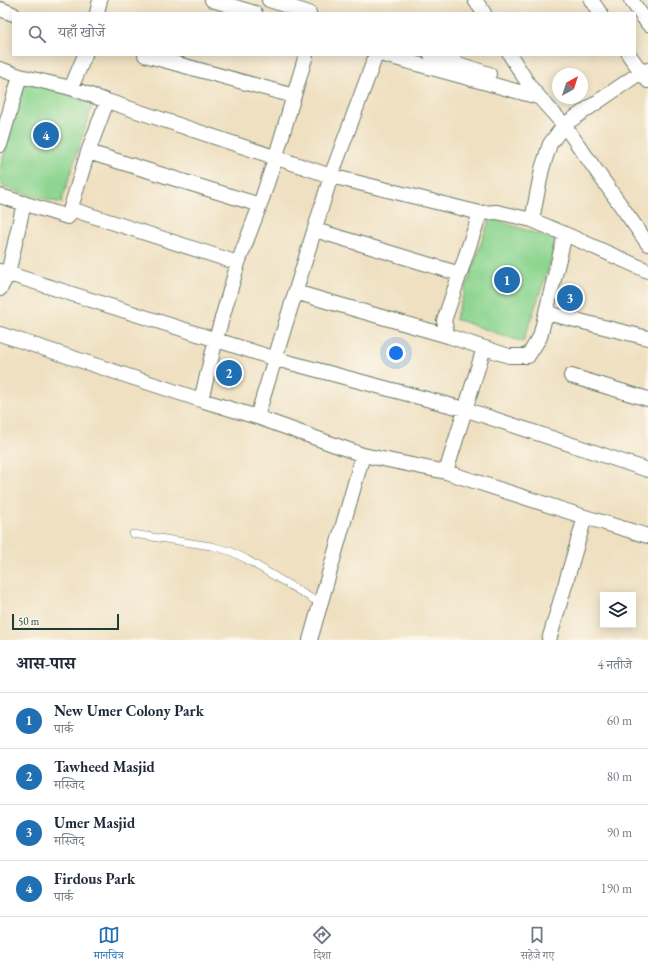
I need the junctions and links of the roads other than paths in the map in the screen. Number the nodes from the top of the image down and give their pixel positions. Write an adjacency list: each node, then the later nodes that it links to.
1 (100, 0): 8 (street)
2 (212, 0): 9 (street)
3 (475, 0): 11 (street)
4 (591, 0): 12 (street)
5 (630, 0): 14 (street)
6 (273, 1): 10 (street)
7 (0, 9): 13 (street)
8 (97, 12)
9 (253, 12)
10 (306, 12)
11 (483, 12)
12 (599, 12)
13 (12, 14)
14 (648, 24)
15 (85, 56): 26 (street)
16 (150, 56): 28 (street)
17 (306, 56): 28 (street)
18 (376, 56): 35 (street)
19 (388, 56): 27 (street)
20 (434, 56): 27 (street)
21 (511, 56): 27 (street)
22 (630, 56): 24 (street)
23 (0, 69): 25 (street)
24 (646, 74): 30 (street)
25 (20, 76): 26 (street); 31 (street)
26 (71, 88): 29 (street)
27 (535, 92): 30 (street)
28 (294, 96): 34 (street)
29 (107, 101): 33 (street); 34 (street)
30 (564, 125): 41 (street); 44 (street)
31 (2, 129): 32 (street)
32 (0, 145)
33 (88, 152): 38 (street); 39 (street)
34 (276, 156): 35 (street); 38 (street)
35 (331, 176): 40 (street); 42 (street)
36 (0, 196): 37 (street)
37 (24, 203): 39 (street); 47 (street)
38 (260, 205): 45 (street)
39 (71, 209): 45 (street)
40 (480, 213): 41 (street); 48 (street)
41 (532, 220): 43 (street)
42 (315, 230): 48 (street); 50 (street)
43 (566, 234): 46 (street); 51 (street)
44 (648, 244)
45 (238, 263): 55 (street)
46 (648, 271)
47 (4, 273): 49 (street); 55 (street)
48 (460, 274): 53 (street)
49 (0, 289)
50 (295, 292): 53 (street); 57 (street)
51 (547, 313): 54 (street); 56 (street)
52 (0, 334): 60 (street)
53 (448, 336): 56 (street)
54 (648, 338)
55 (216, 339): 57 (street); 60 (street)
56 (484, 348): 61 (street)
57 (276, 359): 61 (street); 62 (street)
58 (571, 376): 59 (street)
59 (648, 399)
60 (201, 400): 62 (street)
61 (464, 409): 64 (street); 65 (street)
62 (257, 417): 63 (street)
63 (363, 455): 65 (street); 69 (street)
64 (648, 470)
65 (446, 472): 66 (street)
66 (585, 517): 68 (street); 71 (street)
67 (133, 534): 69 (lane)
68 (648, 536)
69 (321, 604): 70 (street)
70 (310, 640)
71 (549, 640)

